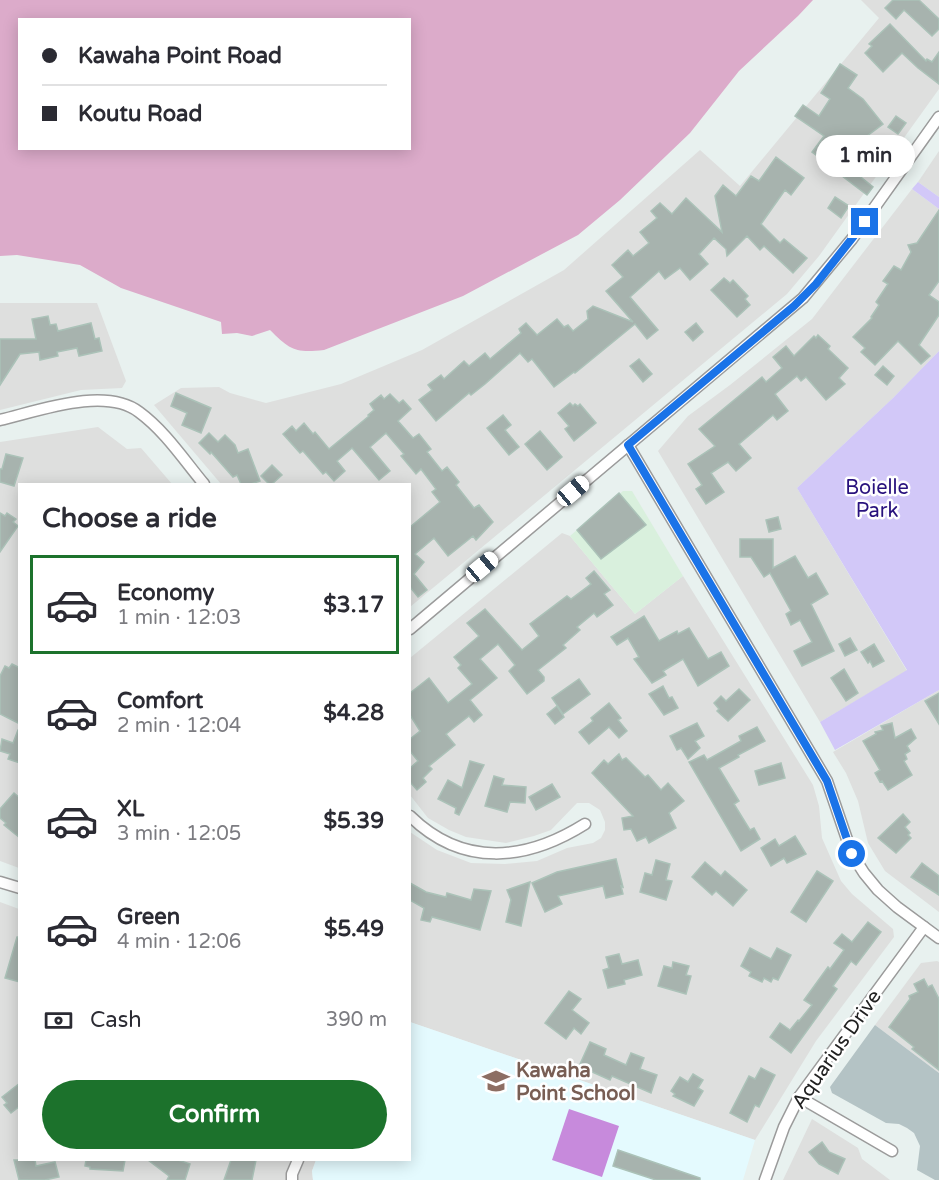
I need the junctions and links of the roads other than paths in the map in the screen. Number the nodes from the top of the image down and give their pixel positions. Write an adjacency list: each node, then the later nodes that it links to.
1 (939, 117): 3 (street)
2 (0, 420): 4 (street)
3 (628, 445): 5 (street); 10 (street)
4 (203, 483)
5 (411, 627)
6 (411, 817): 7 (street)
7 (585, 824)
8 (0, 882): 9 (street)
9 (18, 887)
10 (924, 927): 11 (street); 12 (street, Aquarius Drive)
11 (939, 938)
12 (799, 1097): 13 (street); 16 (street, Aquarius Drive)
13 (892, 1151)
14 (298, 1161): 15 (street)
15 (292, 1180)
16 (765, 1180)

